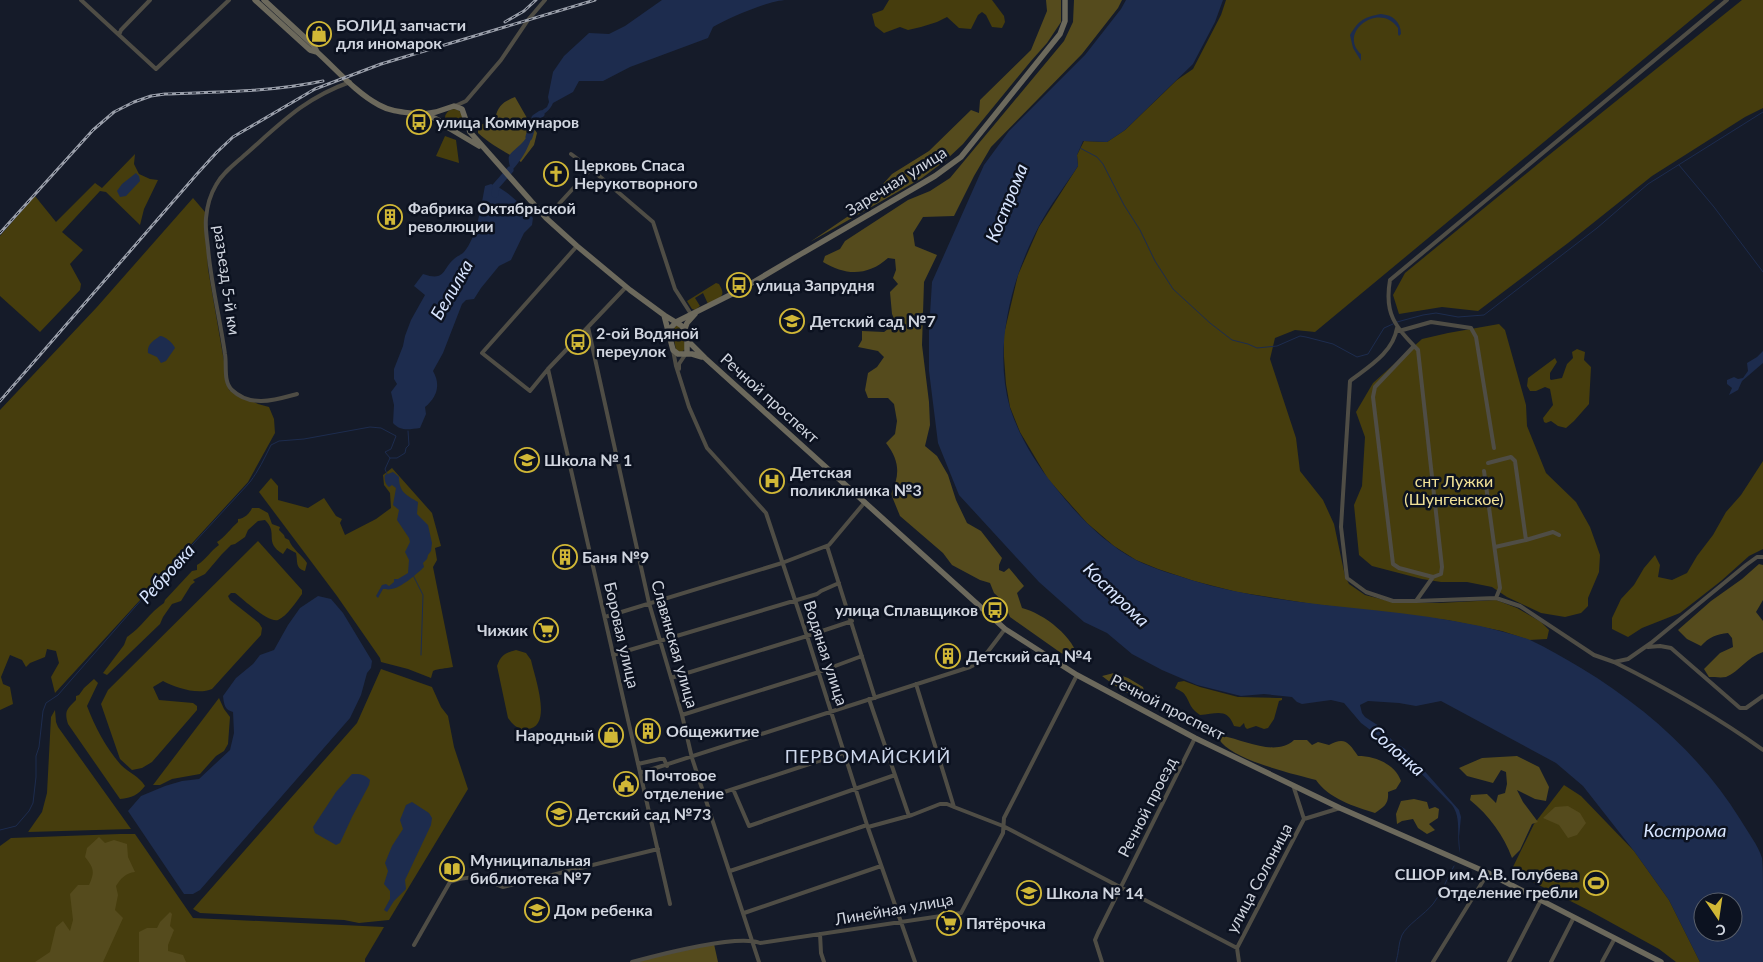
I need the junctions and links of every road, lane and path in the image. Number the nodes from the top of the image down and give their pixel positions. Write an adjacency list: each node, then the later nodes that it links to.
1 (81, 0): 9 (street)
2 (150, 0): 9 (street)
3 (228, 0): 9 (street)
4 (255, 0): 10 (street)
5 (264, 0): 10 (street)
6 (545, 0): 12 (street)
7 (1065, 0): 26 (street, Заречная улица)
8 (1727, 0): 31 (street)
9 (119, 36)
10 (317, 52): 11 (street)
11 (350, 82): 15 (street); 40 (street, разъезд 5-й км)
12 (466, 101): 13 (street); 16 (street)
13 (454, 106): 14 (street); 16 (street)
14 (446, 108): 15 (street); 18 (street)
15 (424, 114): 18 (street)
16 (465, 114): 17 (street)
17 (465, 121): 19 (street); 20 (street)
18 (443, 122): 19 (street)
19 (453, 129): 20 (street)
20 (485, 150): 23 (street)
21 (571, 154): 22 (street)
22 (592, 168): 23 (street); 26 (street)
23 (546, 218): 24 (street)
24 (577, 246): 25 (street); 38 (street)
25 (626, 287): 27 (street); 29 (street)
26 (694, 313): 28 (street, Заречная улица); 32 (street)
27 (664, 315): 28 (street); 30 (street)
28 (676, 322): 30 (street); 32 (street)
29 (588, 327): 38 (street); 56 (street, Славянская улица)
30 (669, 330): 35 (street)
31 (1398, 330): 34 (street); 41 (street); 55 (street)
32 (684, 331): 33 (street)
33 (687, 340): 36 (street); 37 (street, Речной проспект)
34 (1414, 346): 51 (street); 51 (street)
35 (673, 350): 36 (street); 39 (street, Водяная улица)
36 (686, 354): 37 (street); 39 (street)
37 (705, 358): 44 (street, Речной проспект)
38 (548, 369): 57 (street, Боровая улица)
39 (678, 371): 50 (street, Водяная улица)
40 (297, 394)
41 (1494, 448)
42 (1488, 463): 46 (street)
43 (1484, 471): 48 (street)
44 (865, 502): 47 (street); 59 (street, Речной проспект)
45 (1559, 535): 46 (street)
46 (1526, 540): 48 (street)
47 (827, 546): 50 (street); 52 (street)
48 (1495, 547): 53 (street)
49 (1763, 557): 62 (street)
50 (782, 563): 54 (street, Водяная улица); 56 (street)
51 (1434, 577): 55 (street)
52 (840, 583): 54 (street); 58 (street)
53 (1496, 598): 55 (street); 65 (street)
54 (795, 601): 60 (street, Водяная улица); 61 (street)
55 (1416, 601)
56 (649, 603): 57 (street); 61 (street, Славянская улица)
57 (605, 617): 63 (street, Боровая улица)
58 (852, 621): 60 (street); 64 (street)
59 (1005, 628): 67 (street, Речной проспект); 69 (street)
60 (807, 636): 66 (street, Водяная улица); 68 (street)
61 (659, 641): 63 (street); 68 (street, Славянская улица)
62 (1646, 647): 65 (street); 70 (street)
63 (613, 655): 79 (street, Боровая улица)
64 (862, 656): 66 (street); 71 (street)
65 (1614, 662): 76 (street)
66 (818, 672): 73 (street, Водяная улица); 74 (street)
67 (1077, 676): 75 (street, Речной проспект); 92 (street, Линейная улица)
68 (670, 678): 74 (street, Славянская улица)
69 (916, 684): 71 (street); 87 (street)
70 (1763, 696)
71 (875, 698): 72 (street)
72 (869, 699): 73 (street); 82 (street)
73 (830, 712): 77 (street, Водяная улица); 78 (street)
74 (682, 716): 78 (street, Славянская улица)
75 (1196, 738): 83 (street, Речной проспект); 97 (street, Речной проезд)
76 (1763, 750)
77 (843, 753): 84 (street); 85 (street, Водяная улица)
78 (692, 758): 80 (street); 86 (street, Славянская улица)
79 (638, 764): 80 (street); 81 (street, Боровая улица)
80 (667, 766): 81 (street)
81 (640, 773): 93 (street, Боровая улица)
82 (895, 775): 85 (street); 89 (street)
83 (1293, 785): 88 (street, Речной проспект); 90 (street)
84 (733, 789): 85 (street); 86 (street)
85 (855, 789): 91 (street, Водяная улица)
86 (706, 798): 95 (street, Славянская улица)
87 (954, 807): 89 (street); 92 (street)
88 (1340, 808): 90 (street); 96 (street, Речной проспект)
89 (909, 816): 91 (street)
90 (1304, 819): 107 (street, улица Солоница)
91 (867, 826): 94 (street, Водяная улица); 95 (street)
92 (1003, 826): 97 (street); 102 (street, Линейная улица)
93 (658, 849): 99 (street, Боровая улица); 106 (street)
94 (881, 866): 100 (street); 102 (street, Водяная улица)
95 (730, 871): 100 (street, Славянская улица)
96 (1488, 872): 98 (street, Речной проспект); 115 (street)
97 (1120, 887): 107 (street); 113 (street, Речной проезд)
98 (1541, 900): 101 (street, Речной проспект); 116 (street)
99 (670, 904)
100 (744, 913): 105 (street, Славянская улица)
101 (1574, 917): 104 (street, Речной проспект); 117 (street)
102 (902, 922): 103 (street, Линейная улица); 112 (street, Водяная улица)
103 (820, 934): 105 (street, Линейная улица); 111 (street)
104 (1615, 938): 108 (street, Речной проспект); 118 (street)
105 (752, 940): 109 (street, Линейная улица); 110 (street, Славянская улица)
106 (414, 945)
107 (1237, 948): 114 (street)
108 (1650, 959): 119 (street, Речной проспект)
109 (632, 962)
110 (758, 962)
111 (824, 962)
112 (915, 962)
113 (1102, 962)
114 (1239, 962)
115 (1432, 962)
116 (1509, 962)
117 (1551, 962)
118 (1602, 962)
119 (1661, 962)

